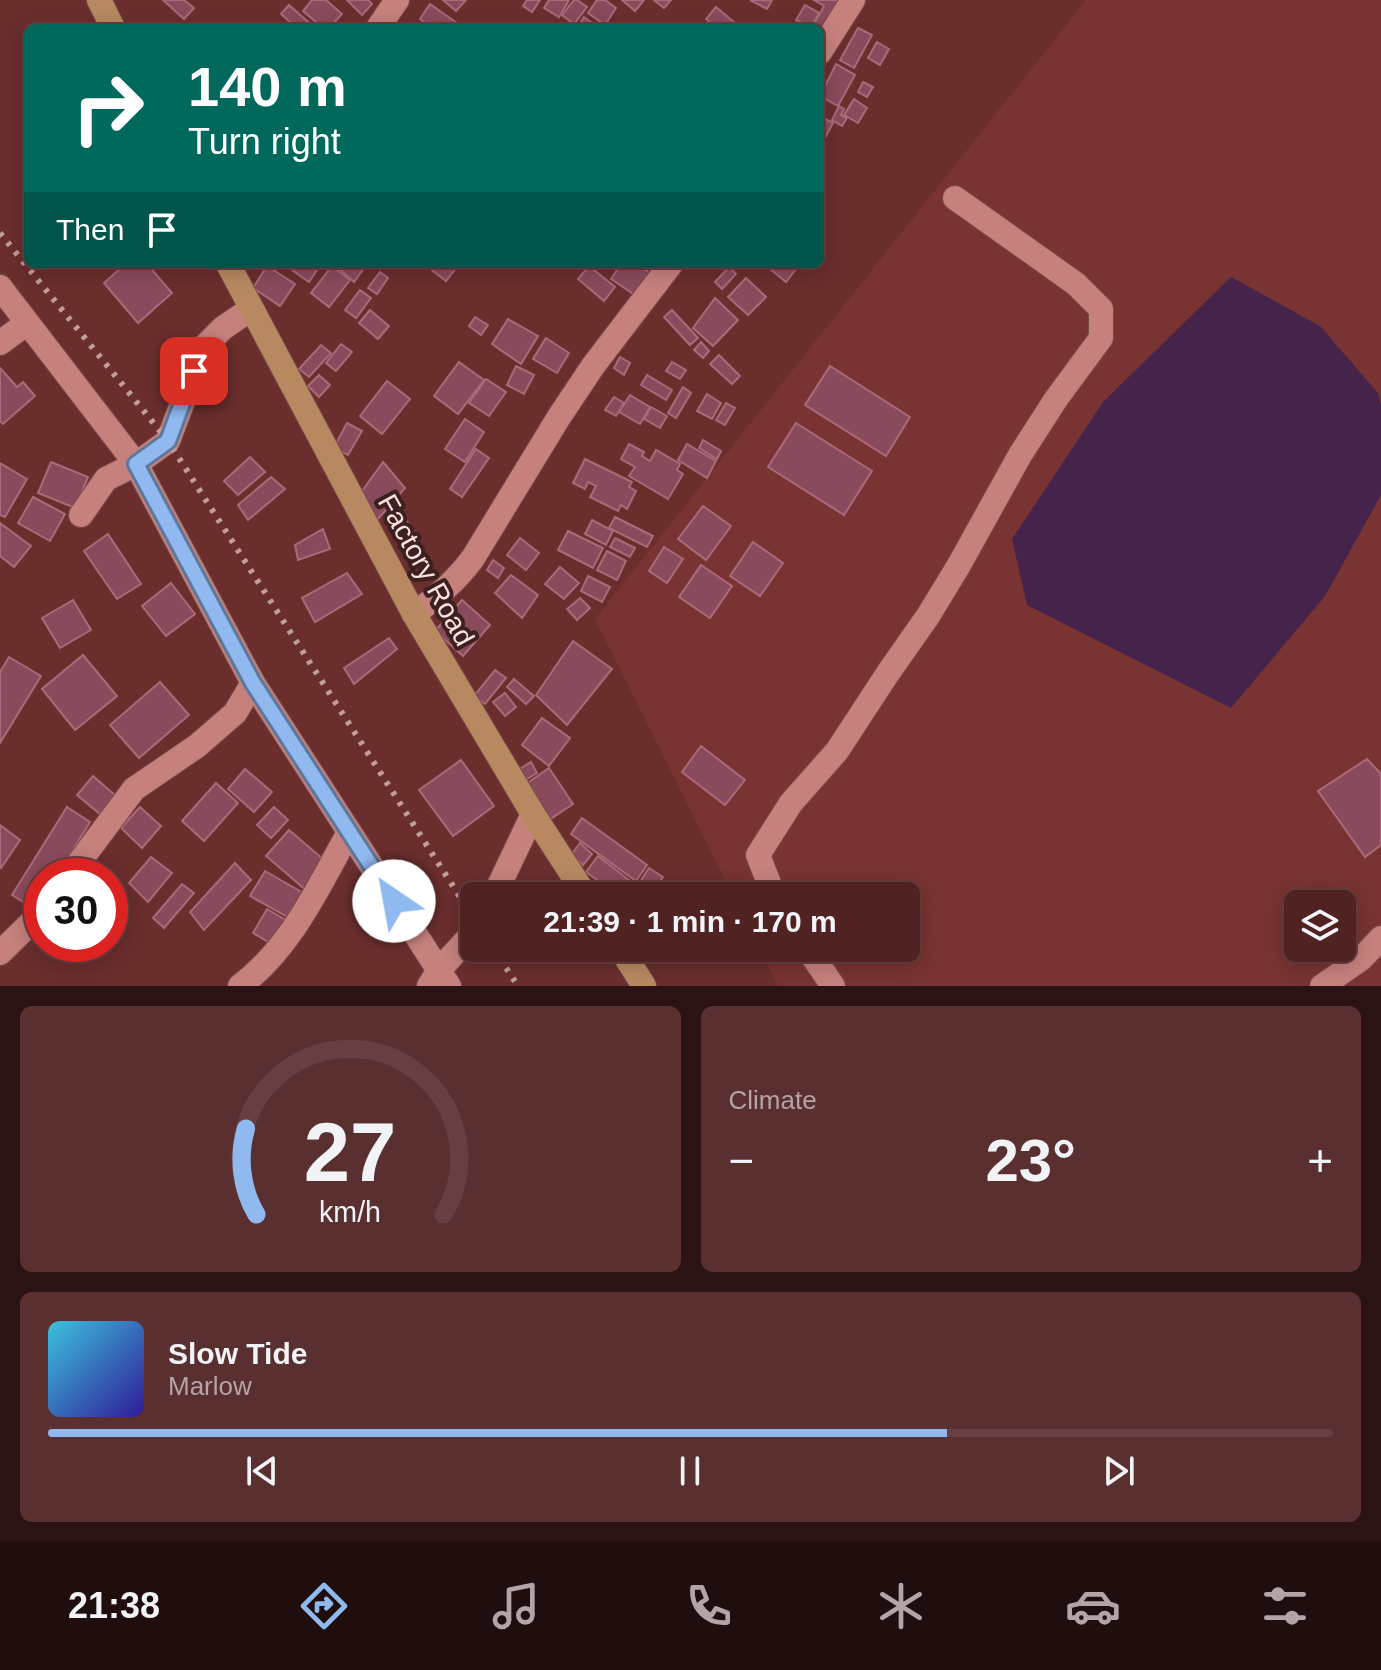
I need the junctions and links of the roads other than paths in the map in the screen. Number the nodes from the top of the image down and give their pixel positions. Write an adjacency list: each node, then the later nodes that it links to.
1 (99, 0): 4 (main road)
2 (397, 0): 5 (street)
3 (853, 0): 6 (street)
4 (111, 24)
5 (381, 24)
6 (824, 46)
7 (955, 198): 23 (street)
8 (668, 268): 16 (street)
9 (238, 271): 11 (main road, Factory Road)
10 (0, 287): 12 (street)
11 (251, 309): 14 (street); 16 (main road, Factory Road)
12 (27, 323): 13 (street); 14 (street)
13 (0, 343)
14 (136, 464): 15 (street); 17 (street)
15 (81, 515)
16 (414, 614): 18 (main road, Factory Road)
17 (253, 683): 19 (street); 20 (street)
18 (533, 814): 21 (street); 22 (main road, Factory Road)
19 (349, 832): 30 (street); 31 (street)
20 (82, 858)
21 (501, 882)
22 (577, 882)
23 (769, 882)
24 (24, 930): 27 (street)
25 (1381, 938): 34 (street)
26 (460, 952): 30 (street)
27 (0, 953)
28 (629, 962): 32 (main road)
29 (817, 962): 33 (street)
30 (439, 981)
31 (240, 986)
32 (644, 986)
33 (833, 986)
34 (1322, 986)

